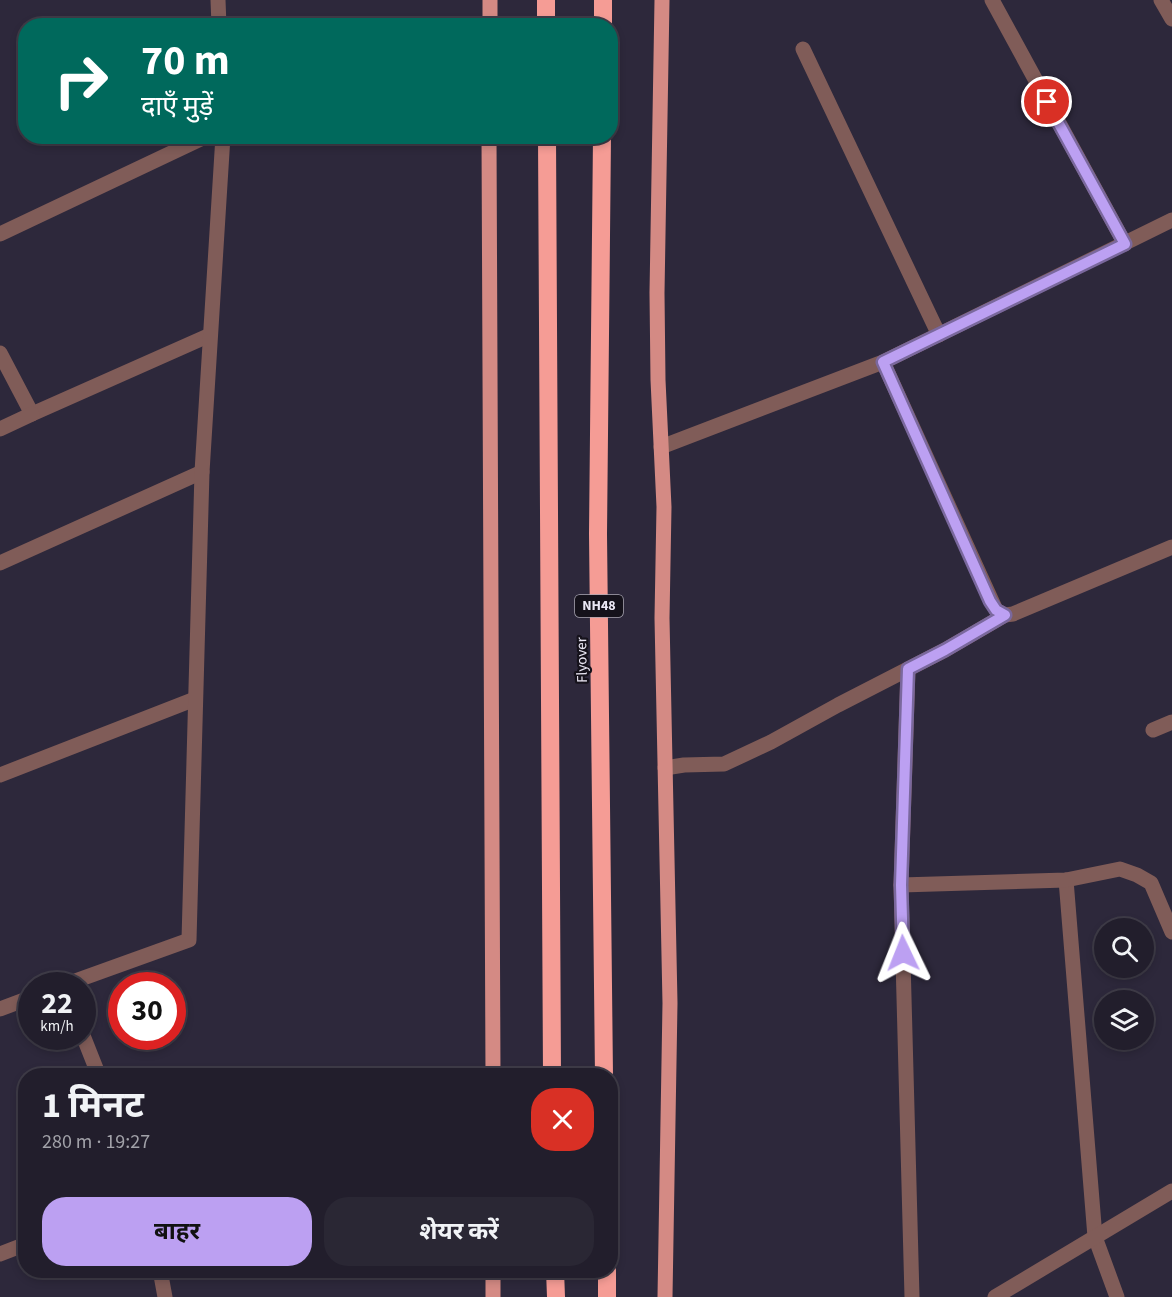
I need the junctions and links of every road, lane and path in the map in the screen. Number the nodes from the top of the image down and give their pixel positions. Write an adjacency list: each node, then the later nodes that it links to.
1 (218, 0): 8 (street)
2 (490, 0): 9 (main road)
3 (546, 0): 10 (highway)
4 (603, 0): 11 (highway)
5 (662, 0): 28 (main road)
6 (992, 0): 21 (street)
7 (1161, 0): 12 (street)
8 (219, 18)
9 (490, 18)
10 (546, 18)
11 (603, 18)
12 (1172, 19)
13 (803, 48): 23 (street)
14 (190, 144): 20 (street)
15 (222, 144): 22 (street)
16 (489, 144): 47 (main road)
17 (547, 144): 48 (highway)
18 (602, 144): 49 (highway, Flyover / NH48)
19 (1172, 220): 21 (street)
20 (0, 234)
21 (1125, 244): 23 (street)
22 (210, 335): 26 (street); 29 (street)
23 (939, 335): 25 (street)
24 (0, 353): 26 (street)
25 (883, 362): 28 (street); 32 (street)
26 (32, 414): 27 (street)
27 (0, 429)
28 (661, 447): 37 (main road)
29 (202, 472): 31 (street); 34 (street)
30 (1172, 547): 32 (street)
31 (0, 563)
32 (1005, 615): 33 (street)
33 (908, 669): 37 (street); 40 (street)
34 (195, 699): 38 (street); 42 (street)
35 (1172, 722): 36 (street)
36 (1153, 730)
37 (665, 768): 62 (main road)
38 (0, 775)
39 (1066, 880): 40 (street); 41 (street); 51 (street)
40 (901, 885): 63 (street)
41 (1172, 932)
42 (96, 973)
43 (18, 1002): 44 (street)
44 (0, 1009)
45 (88, 1050): 46 (street)
46 (96, 1068)
47 (493, 1068)
48 (552, 1068)
49 (604, 1068)
50 (1172, 1191): 51 (street)
51 (1095, 1237): 64 (street); 65 (street)
52 (18, 1247): 53 (street)
53 (0, 1254)
54 (161, 1278): 58 (street)
55 (493, 1278): 59 (main road)
56 (555, 1278): 60 (highway)
57 (607, 1278): 61 (highway)
58 (165, 1297)
59 (493, 1297)
60 (556, 1297)
61 (607, 1297)
62 (665, 1297)
63 (912, 1297)
64 (995, 1297)
65 (1117, 1297)

